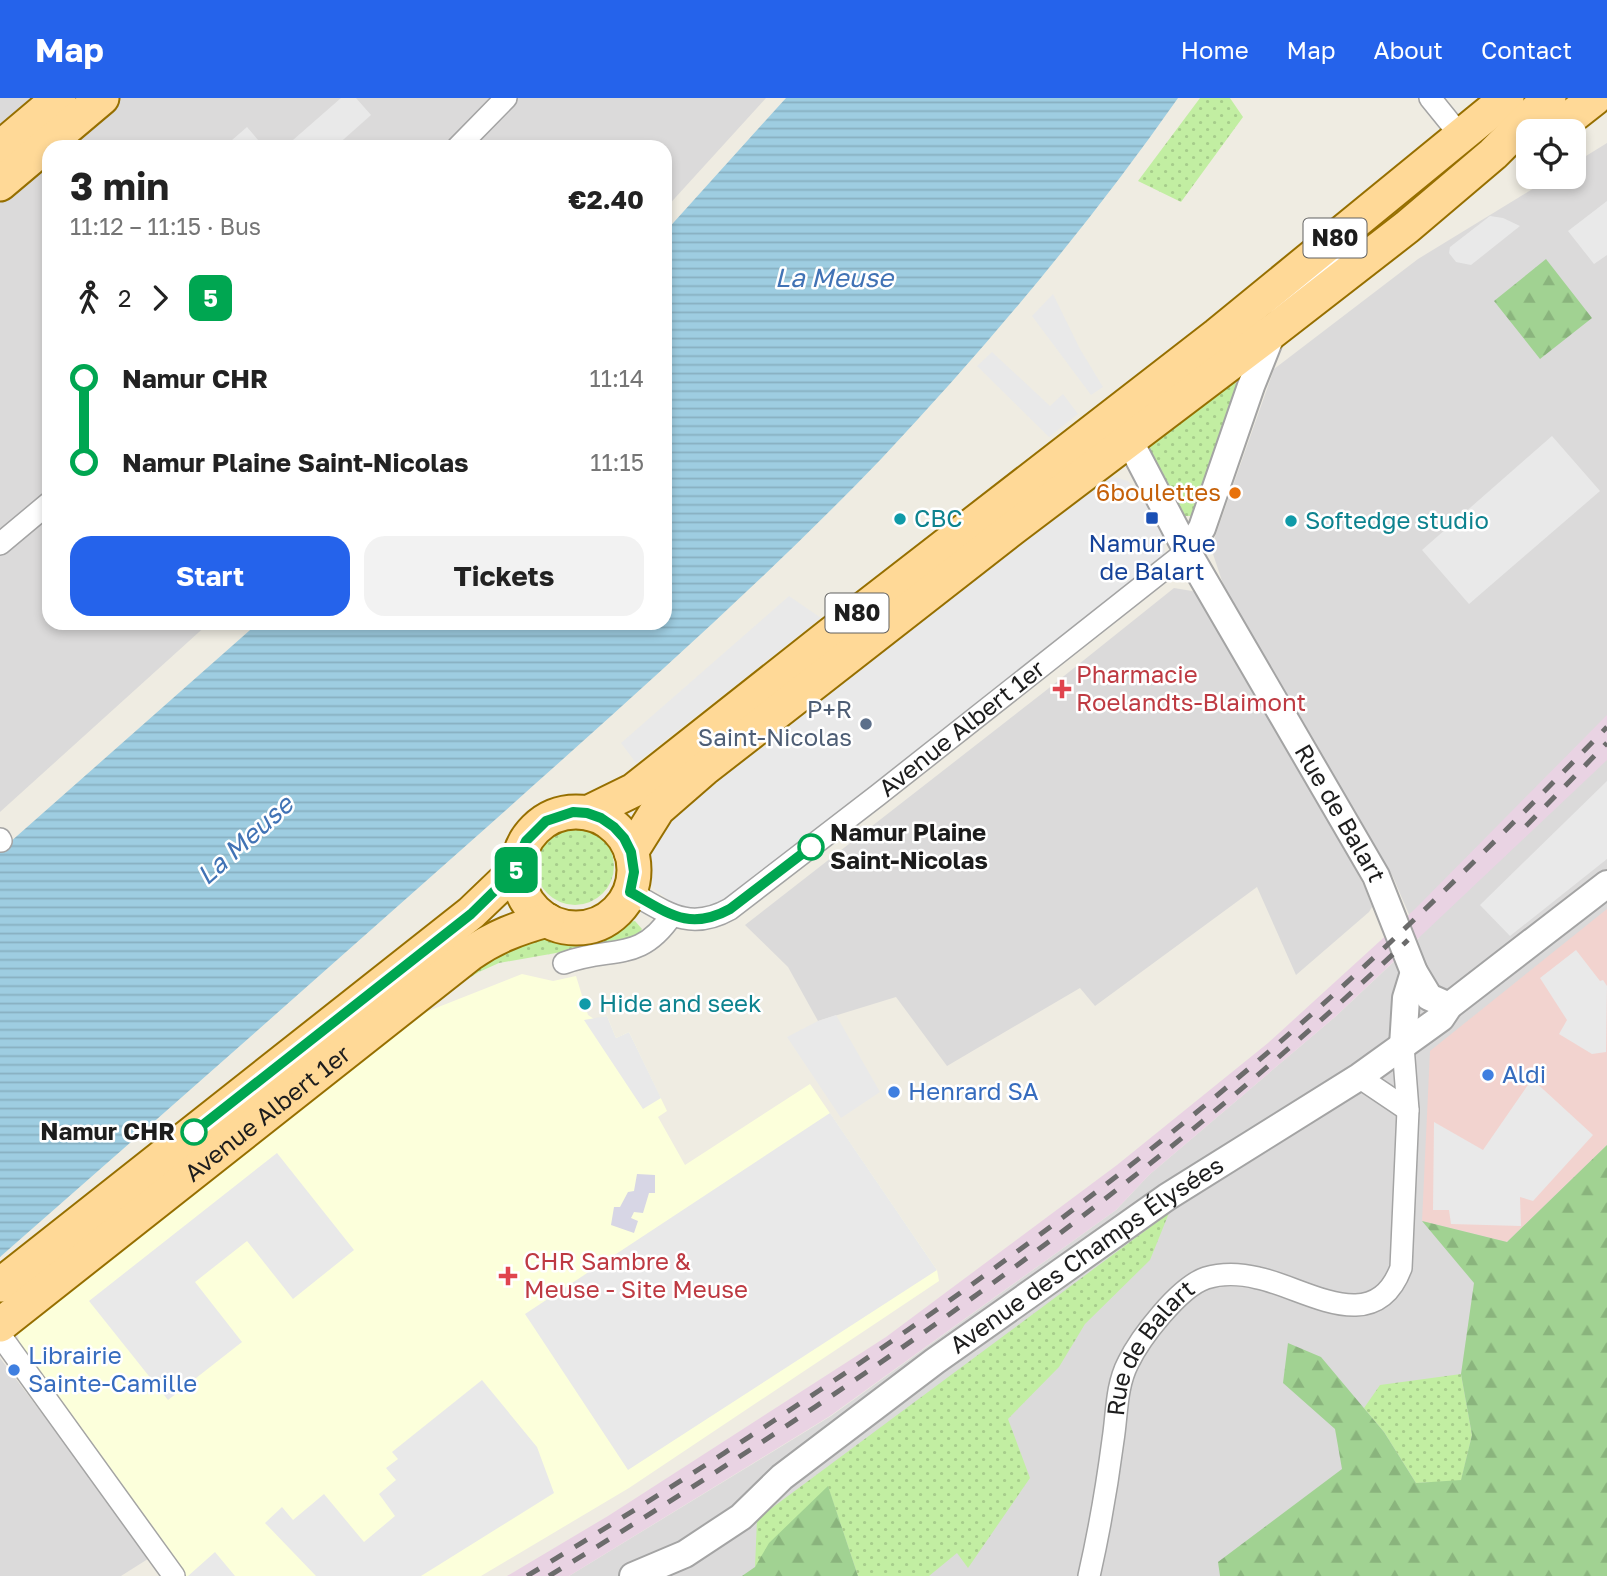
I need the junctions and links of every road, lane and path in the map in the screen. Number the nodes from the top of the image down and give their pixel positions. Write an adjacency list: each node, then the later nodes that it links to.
1 (59, 98): 12 (main road)
2 (102, 98): 10 (main road)
3 (506, 98): 11 (street)
4 (1430, 98): 9 (street)
5 (1507, 98): 9 (main road, Avenue Albert 1er / N80)
6 (1549, 98): 16 (main road, Avenue Albert 1er / N80)
7 (1595, 98): 8 (main road)
8 (1568, 119)
9 (1460, 135): 17 (street, Avenue Albert 1er / N80); 18 (main road, Avenue Albert 1er / N80)
10 (52, 140)
11 (465, 140)
12 (0, 148)
13 (42, 149): 15 (main road)
14 (1516, 160): 16 (main road, Avenue Albert 1er / N80)
15 (0, 184)
16 (1407, 227): 17 (main road, Avenue Albert 1er / N80)
17 (1273, 331): 18 (main road, Avenue Albert 1er / N80); 21 (street, Avenue Albert 1er)
18 (1117, 431): 21 (street, Rue de Balart); 22 (main road, Avenue Albert 1er / N80); 23 (main road, Avenue Albert 1er / N80)
19 (42, 509): 20 (street)
20 (0, 544)
21 (1187, 551): 27 (street, Avenue Albert 1er); 30 (street, Rue de Balart)
22 (587, 813): 23 (main road); 24 (main road, Avenue Albert 1er)
23 (631, 852): 26 (main road)
24 (518, 868): 28 (main road); 35 (main road, Avenue Albert 1er)
25 (1607, 884): 31 (street, Avenue des Champs Élysées)
26 (630, 892): 27 (street, Avenue Albert 1er); 28 (main road, Avenue Albert 1er)
27 (672, 915): 29 (street)
28 (547, 920): 36 (main road, Avenue Albert 1er)
29 (564, 963)
30 (1414, 972): 31 (street, Rue de Balart); 32 (street, Rue de Balart)
31 (1449, 1006): 32 (street, Avenue des Champs Élysées)
32 (1403, 1046): 33 (street, Avenue des Champs Élysées); 34 (street, Rue de Balart)
33 (1359, 1077): 34 (street); 40 (street, Avenue des Champs Élysées)
34 (1408, 1110): 44 (street, Rue de Balart)
35 (73, 1226): 36 (main road); 37 (main road, Avenue Albert 1er)
36 (78, 1264): 38 (main road, Avenue Albert 1er)
37 (0, 1285)
38 (0, 1325)
39 (0, 1335): 41 (street)
40 (782, 1477): 42 (street, Avenue des Champs Élysées); 43 (street, Avenue des Champs Élysées)
41 (174, 1576)
42 (627, 1576)
43 (633, 1576)
44 (1088, 1576)

